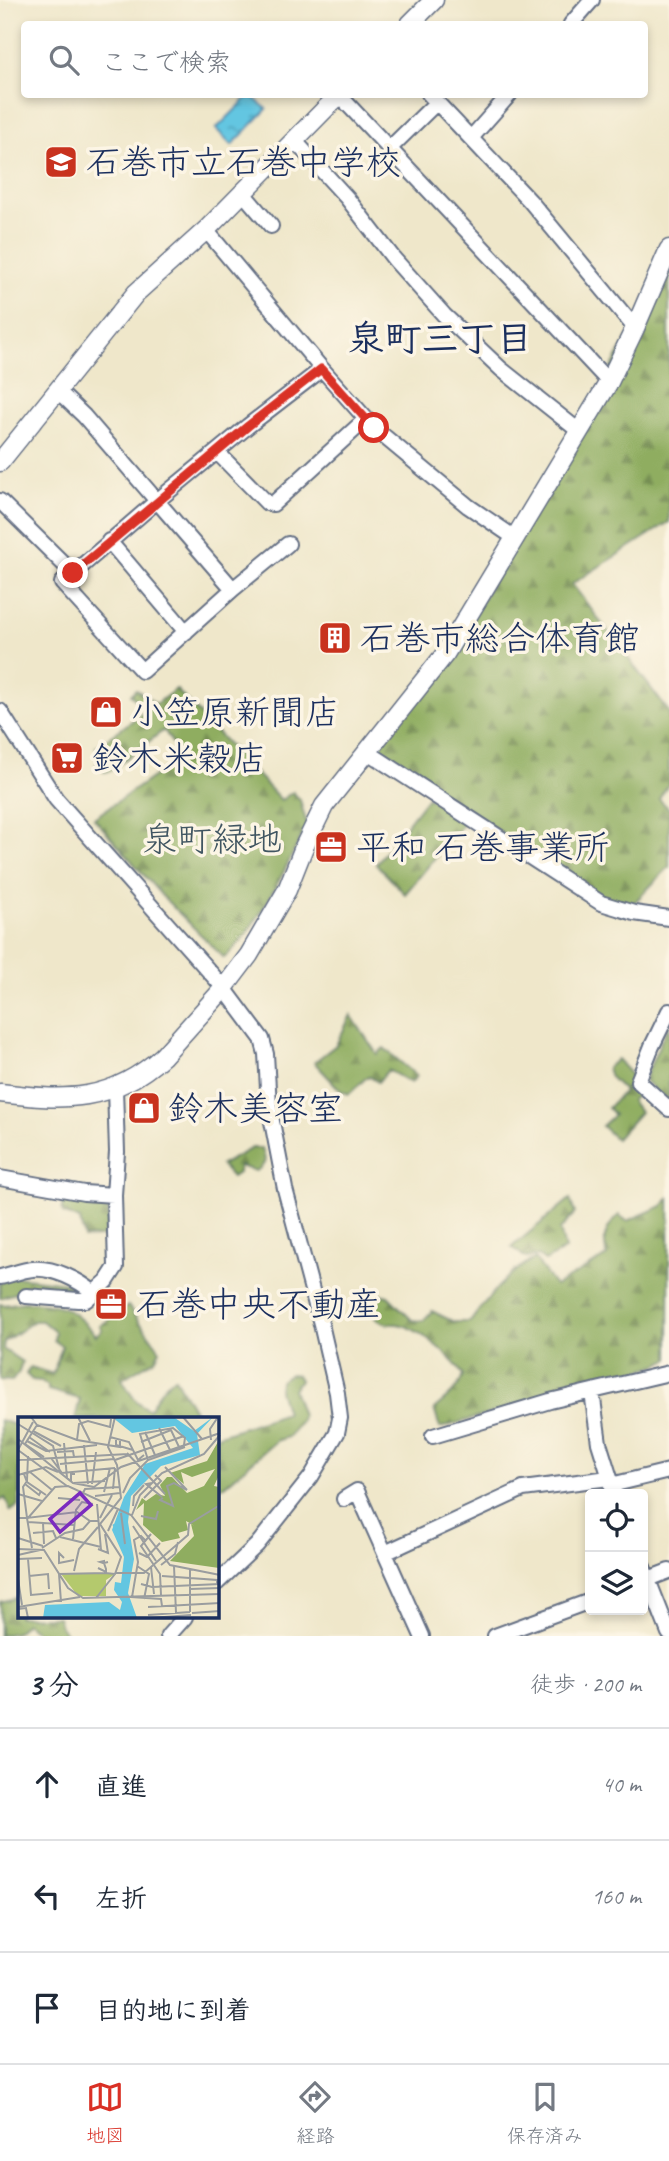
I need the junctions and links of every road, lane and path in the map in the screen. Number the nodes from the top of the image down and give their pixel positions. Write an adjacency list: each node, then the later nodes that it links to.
1 (434, 0): 3 (street)
2 (592, 0): 4 (street)
3 (413, 21)
4 (574, 21)
5 (336, 98): 10 (street)
6 (342, 98): 11 (street)
7 (506, 98): 9 (street)
8 (433, 99): 9 (street); 11 (street)
9 (471, 138): 16 (street)
10 (294, 140): 12 (street); 21 (street)
11 (389, 149): 18 (street)
12 (242, 192): 13 (street); 14 (street)
13 (271, 226)
14 (206, 230): 17 (street); 19 (street)
15 (669, 249): 16 (street)
16 (635, 328): 18 (street)
17 (321, 369): 20 (street); 22 (street)
18 (608, 382): 21 (street)
19 (57, 390): 23 (street); 25 (street)
20 (366, 419): 22 (street); 26 (street)
21 (579, 431): 26 (street)
22 (217, 452): 25 (street)
23 (0, 461)
24 (0, 501): 29 (street)
25 (157, 501): 27 (street); 30 (street)
26 (515, 538): 33 (street)
27 (109, 541): 29 (street); 31 (street)
28 (288, 544): 30 (street)
29 (73, 573): 31 (street)
30 (233, 589): 31 (street)
31 (186, 632)
32 (0, 711): 35 (street)
33 (366, 751): 34 (street); 35 (street)
34 (669, 918)
35 (225, 988): 37 (street); 54 (street)
36 (669, 1011): 39 (street)
37 (115, 1088): 38 (street); 41 (street)
38 (0, 1093)
39 (669, 1110)
40 (0, 1178): 41 (street)
41 (114, 1195): 43 (street)
42 (0, 1278): 43 (street)
43 (94, 1293): 44 (street)
44 (26, 1296)
45 (669, 1373): 46 (street)
46 (592, 1392): 47 (street); 49 (street)
47 (433, 1436)
48 (669, 1471): 49 (street)
49 (612, 1486): 51 (street)
50 (344, 1499): 51 (street)
51 (385, 1553): 60 (street)
52 (669, 1571): 53 (street)
53 (648, 1575)
54 (219, 1581)
55 (648, 1585): 58 (street)
56 (585, 1603): 61 (street)
57 (184, 1618): 59 (street)
58 (669, 1633)
59 (167, 1636)
60 (422, 1636)
61 (495, 1636)

